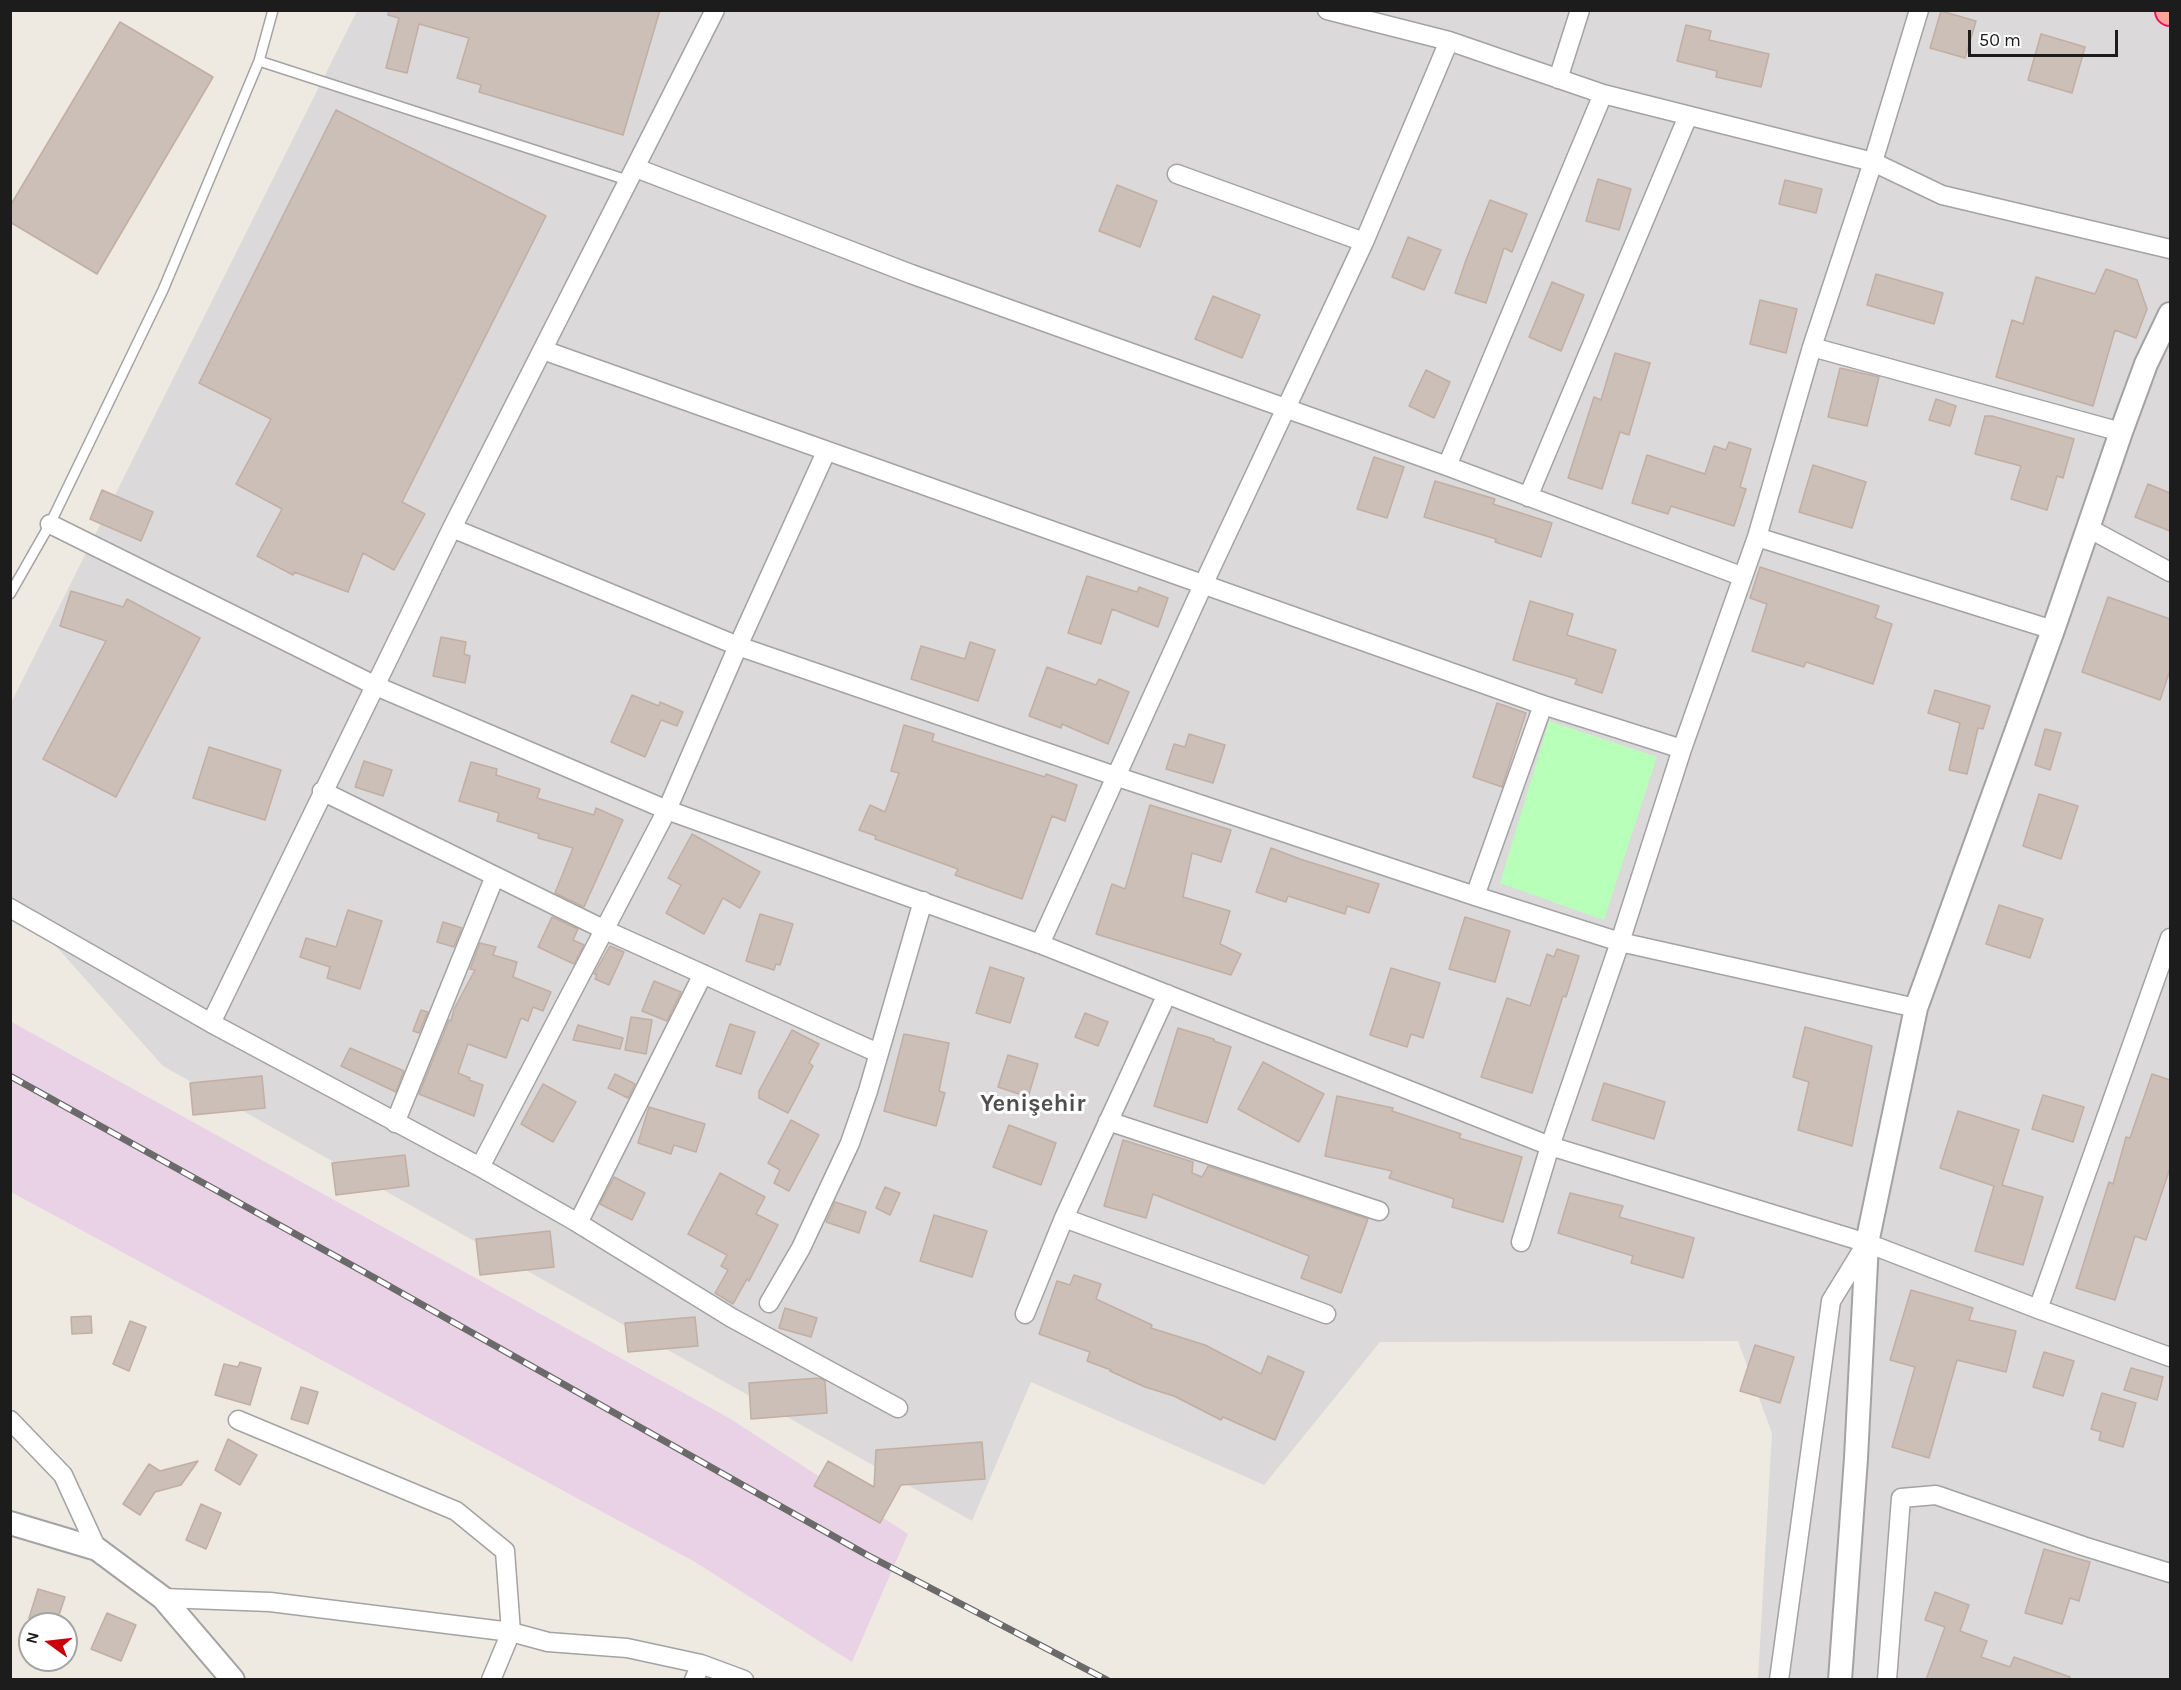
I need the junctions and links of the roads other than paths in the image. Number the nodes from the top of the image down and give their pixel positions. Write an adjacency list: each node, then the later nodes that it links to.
1 (273, 10): 7 (lane)
2 (715, 10): 12 (street)
3 (1327, 10): 6 (street)
4 (1580, 10): 8 (street)
5 (1919, 10): 11 (street)
6 (1449, 41): 8 (street); 14 (street)
7 (259, 61): 12 (lane); 24 (lane)
8 (1558, 79): 9 (street)
9 (1603, 94): 10 (street); 22 (street)
10 (1688, 116): 11 (street); 23 (street)
11 (1873, 162): 15 (street); 17 (street)
12 (633, 174): 18 (street); 19 (street)
13 (1177, 174): 14 (street)
14 (1364, 242): 19 (street)
15 (2170, 249)
16 (2170, 314): 20 (street)
17 (1812, 347): 20 (street); 27 (street)
18 (543, 350): 21 (street); 25 (street)
19 (1286, 408): 22 (street); 30 (street)
20 (2121, 432): 26 (street)
21 (826, 452): 30 (street); 33 (street)
22 (1447, 466): 23 (street)
23 (1528, 497): 29 (street)
24 (50, 524): 31 (lane); 34 (street)
25 (452, 528): 33 (street); 34 (street)
26 (2088, 528): 28 (street); 32 (street)
27 (1757, 537): 29 (street); 32 (street)
28 (2170, 572)
29 (1741, 576): 36 (street)
30 (1203, 585): 35 (street); 37 (street)
31 (10, 594)
32 (2053, 630): 50 (street)
33 (738, 646): 37 (street); 39 (street)
34 (376, 686): 38 (street); 39 (street)
35 (1543, 705): 36 (street); 41 (street)
36 (1682, 749): 46 (street)
37 (1115, 776): 41 (street); 47 (street)
38 (322, 791): 40 (street); 51 (street)
39 (667, 810): 42 (street); 44 (street)
40 (495, 876): 44 (street); 54 (street)
41 (1475, 896): 46 (street)
42 (923, 901): 47 (street); 52 (street)
43 (10, 908): 51 (street)
44 (605, 930): 48 (street); 56 (street)
45 (2170, 939): 63 (street)
46 (1620, 942): 50 (street); 55 (street)
47 (1040, 944): 49 (street)
48 (703, 974): 52 (street); 59 (street)
49 (1167, 994): 53 (street); 55 (street)
50 (1916, 1008): 61 (street)
51 (211, 1023): 54 (street)
52 (878, 1053): 62 (street)
53 (1108, 1121): 57 (street); 58 (street)
54 (395, 1123): 56 (street)
55 (1550, 1146): 60 (street); 61 (street)
56 (480, 1167): 59 (street)
57 (1379, 1211)
58 (1064, 1218): 64 (street); 65 (street)
59 (578, 1223): 67 (street)
60 (1521, 1242)
61 (1867, 1243): 63 (street); 79 (street); 80 (street)
62 (769, 1303)
63 (2038, 1310): 66 (street)
64 (1025, 1314)
65 (1326, 1314)
66 (2170, 1357)
67 (898, 1408)
68 (10, 1420): 71 (street)
69 (238, 1420): 74 (street)
70 (10, 1523): 71 (street)
71 (97, 1549): 73 (street)
72 (2170, 1573): 81 (street)
73 (163, 1598): 74 (street); 76 (street)
74 (511, 1632): 75 (street); 77 (street)
75 (698, 1672): 78 (street)
76 (233, 1680)
77 (490, 1680)
78 (744, 1680)
79 (1779, 1680)
80 (1840, 1680)
81 (1887, 1680)

